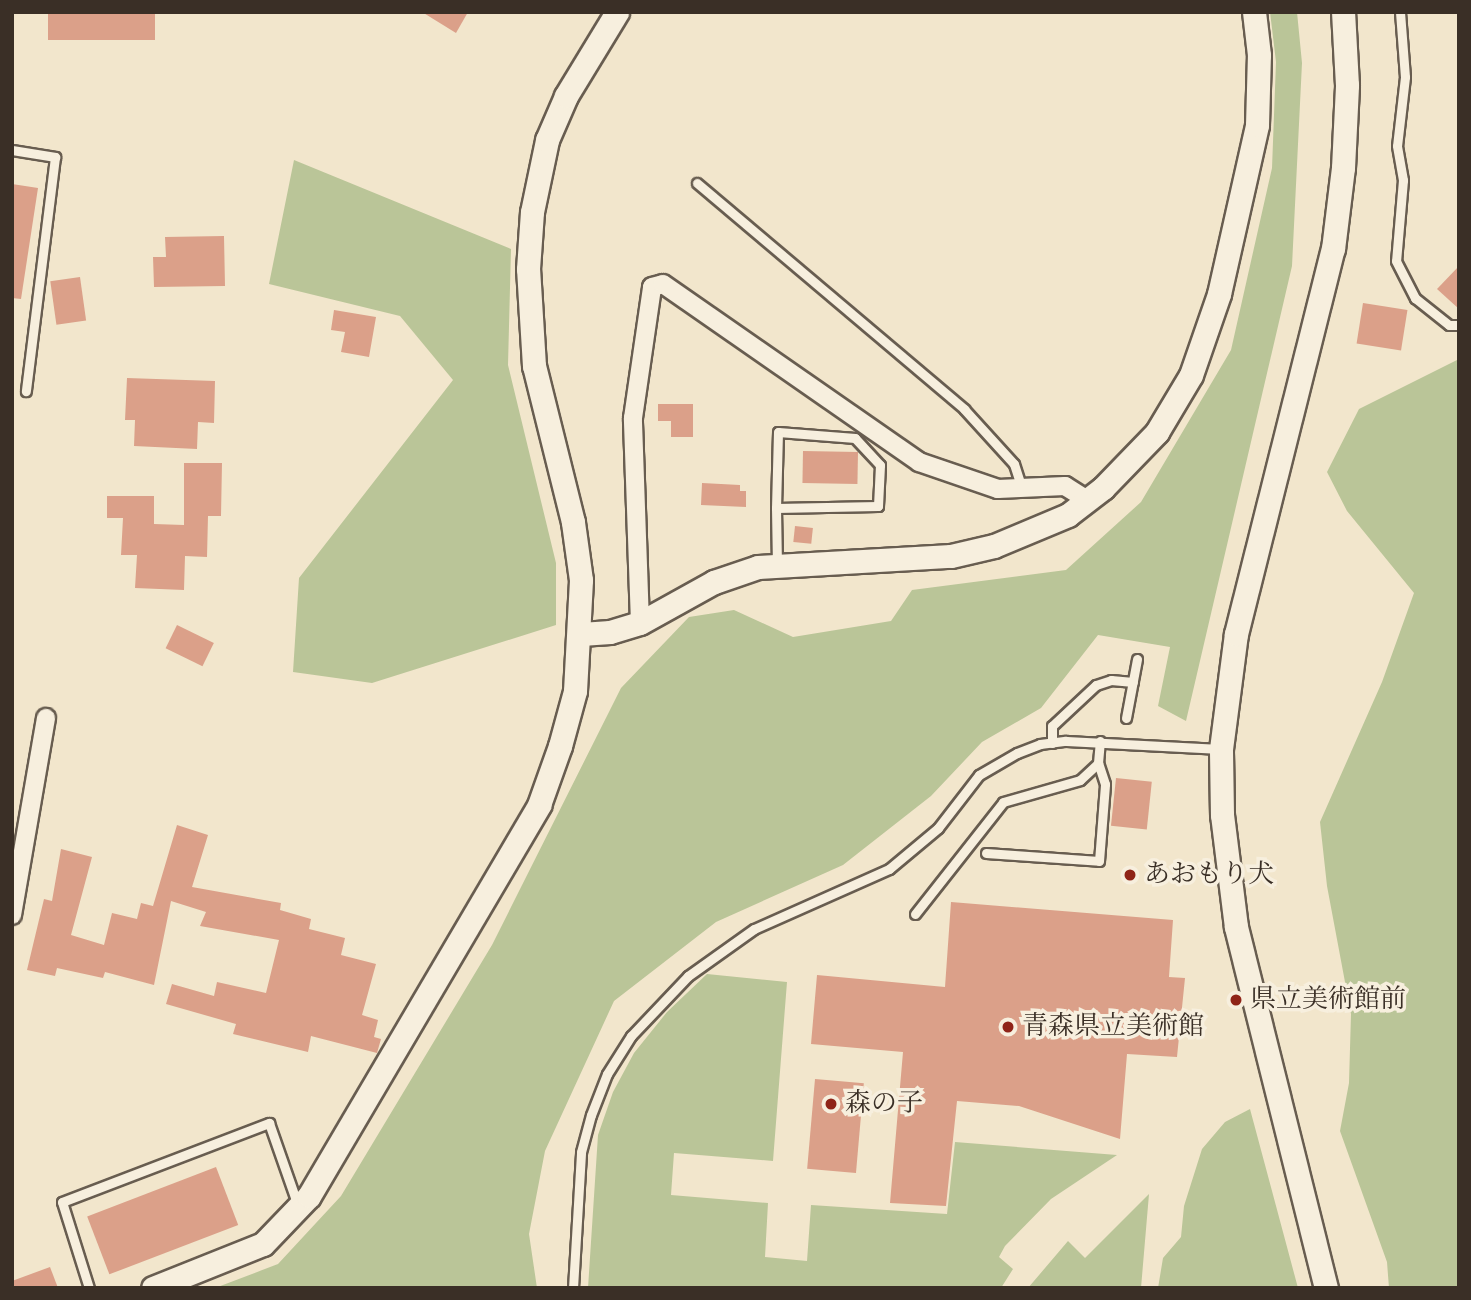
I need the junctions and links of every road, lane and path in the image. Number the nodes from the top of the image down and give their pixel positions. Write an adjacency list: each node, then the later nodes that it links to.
1 (617, 12): 14 (street)
2 (1254, 12): 10 (street)
3 (1343, 12): 21 (street)
4 (1400, 12): 7 (lane)
5 (12, 150): 8 (lane)
6 (697, 183): 9 (lane)
7 (1459, 325)
8 (26, 390)
9 (1022, 488): 10 (street); 13 (street)
10 (1087, 500): 12 (street)
11 (776, 508): 11 (lane); 12 (lane)
12 (777, 566): 13 (street)
13 (640, 623): 14 (street)
14 (581, 634): 26 (street)
15 (1137, 659): 16 (lane)
16 (1133, 682): 18 (lane); 20 (lane)
17 (46, 718): 25 (street)
18 (1126, 718)
19 (1100, 741): 20 (lane); 21 (lane); 22 (lane)
20 (1052, 743): 29 (lane)
21 (1221, 750): 30 (street)
22 (1098, 763): 23 (lane); 24 (lane)
23 (986, 853)
24 (915, 914)
25 (12, 915)
26 (299, 1208): 27 (lane); 28 (street)
27 (89, 1288)
28 (153, 1288)
29 (573, 1288)
30 (1326, 1288)

